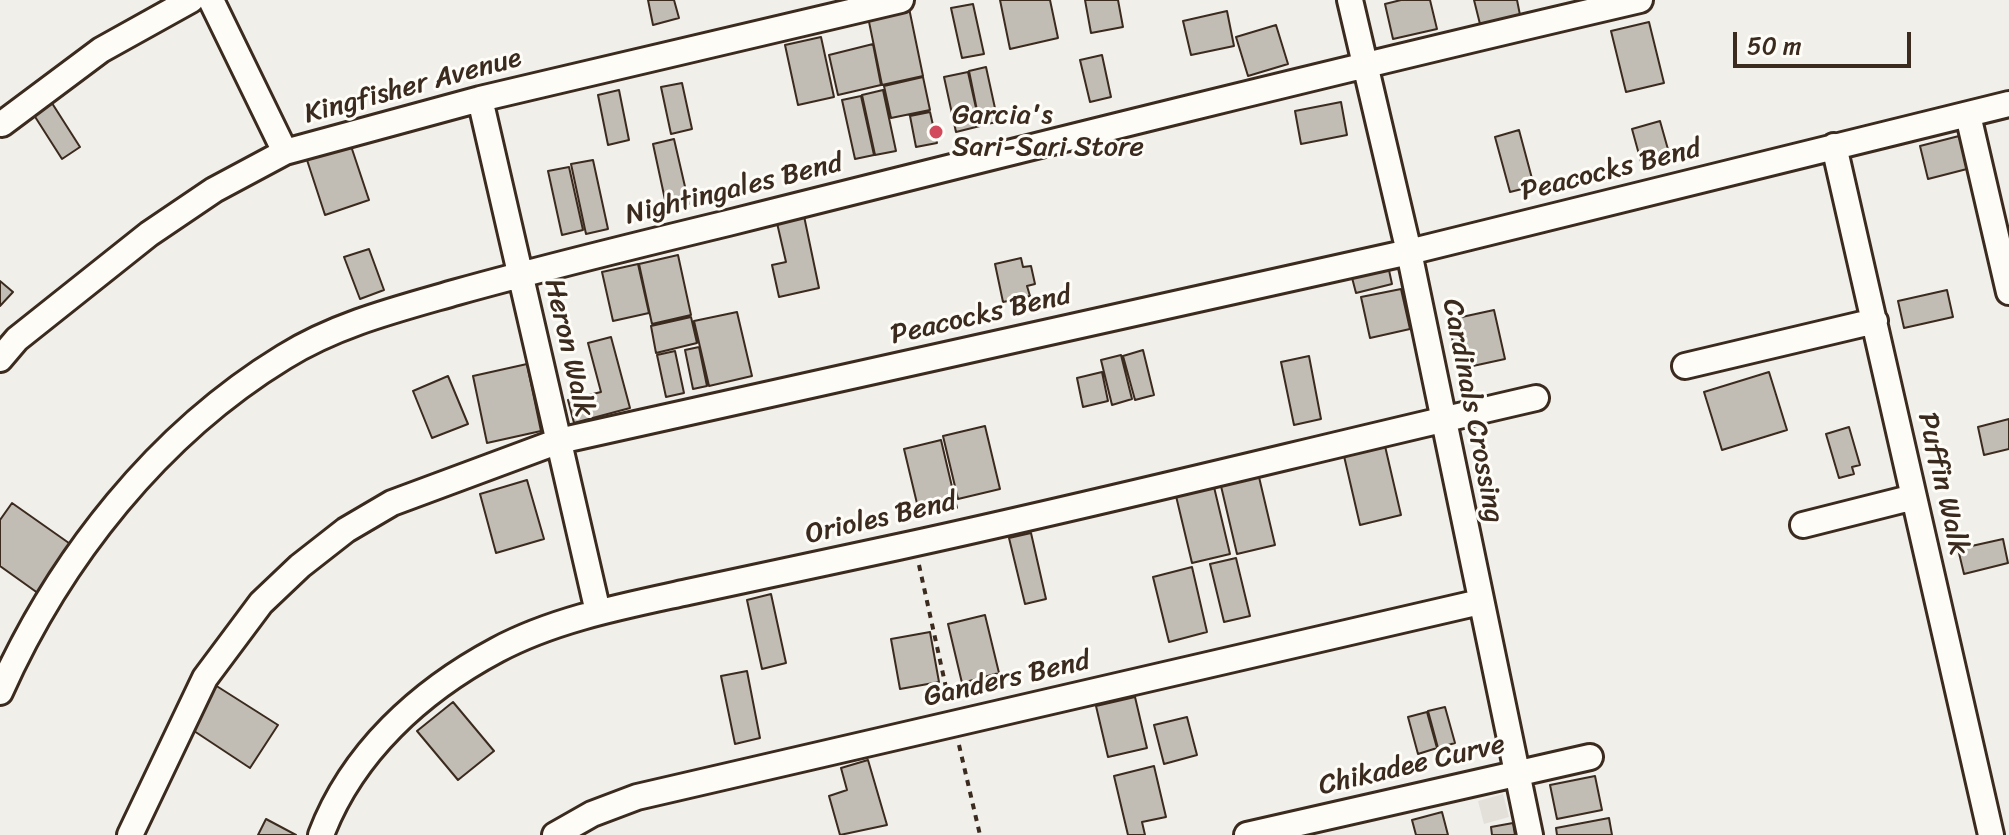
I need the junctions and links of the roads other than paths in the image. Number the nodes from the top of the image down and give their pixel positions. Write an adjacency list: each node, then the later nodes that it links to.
1 (191, 0): 10 (street)
2 (211, 0): 12 (street)
3 (901, 0): 7 (street, Kingfisher Avenue)
4 (1350, 0): 6 (street, Cardinals Crossing)
5 (1640, 0): 6 (street, Nightingales Bend)
6 (1364, 64): 13 (street, Cardinals Crossing); 14 (street, Nightingales Bend)
7 (480, 99): 12 (street, Kingfisher Avenue); 14 (street, Heron Walk)
8 (2009, 104): 9 (street, Peacocks Bend)
9 (1968, 115): 11 (street, Peacocks Bend); 15 (street)
10 (2, 124)
11 (1834, 146): 13 (street, Peacocks Bend); 16 (street, Puffin Walk)
12 (285, 152): 17 (street, Kingfisher Avenue)
13 (1409, 252): 20 (street, Cardinals Crossing); 21 (street, Peacocks Bend)
14 (520, 274): 21 (street, Heron Walk); 26 (street, Nightingales Bend)
15 (2009, 292)
16 (1875, 321): 18 (street); 22 (street, Puffin Walk)
17 (0, 359)
18 (1685, 366)
19 (1536, 398): 20 (street, Orioles Bend)
20 (1443, 420): 24 (street, Cardinals Crossing); 25 (street, Orioles Bend)
21 (559, 441): 25 (street, Heron Walk); 29 (street, Peacocks Bend)
22 (1914, 497): 23 (street); 34 (street, Puffin Walk)
23 (1803, 525)
24 (1480, 602): 28 (street, Cardinals Crossing); 31 (street, Ganders Bend)
25 (598, 612): 30 (street, Orioles Bend)
26 (0, 692)
27 (1590, 757): 28 (street, Chikadee Curve)
28 (1516, 773): 32 (street, Chikadee Curve); 33 (street, Cardinals Crossing)
29 (130, 835)
30 (321, 835)
31 (555, 835)
32 (1247, 835)
33 (1530, 835)
34 (1991, 835)

